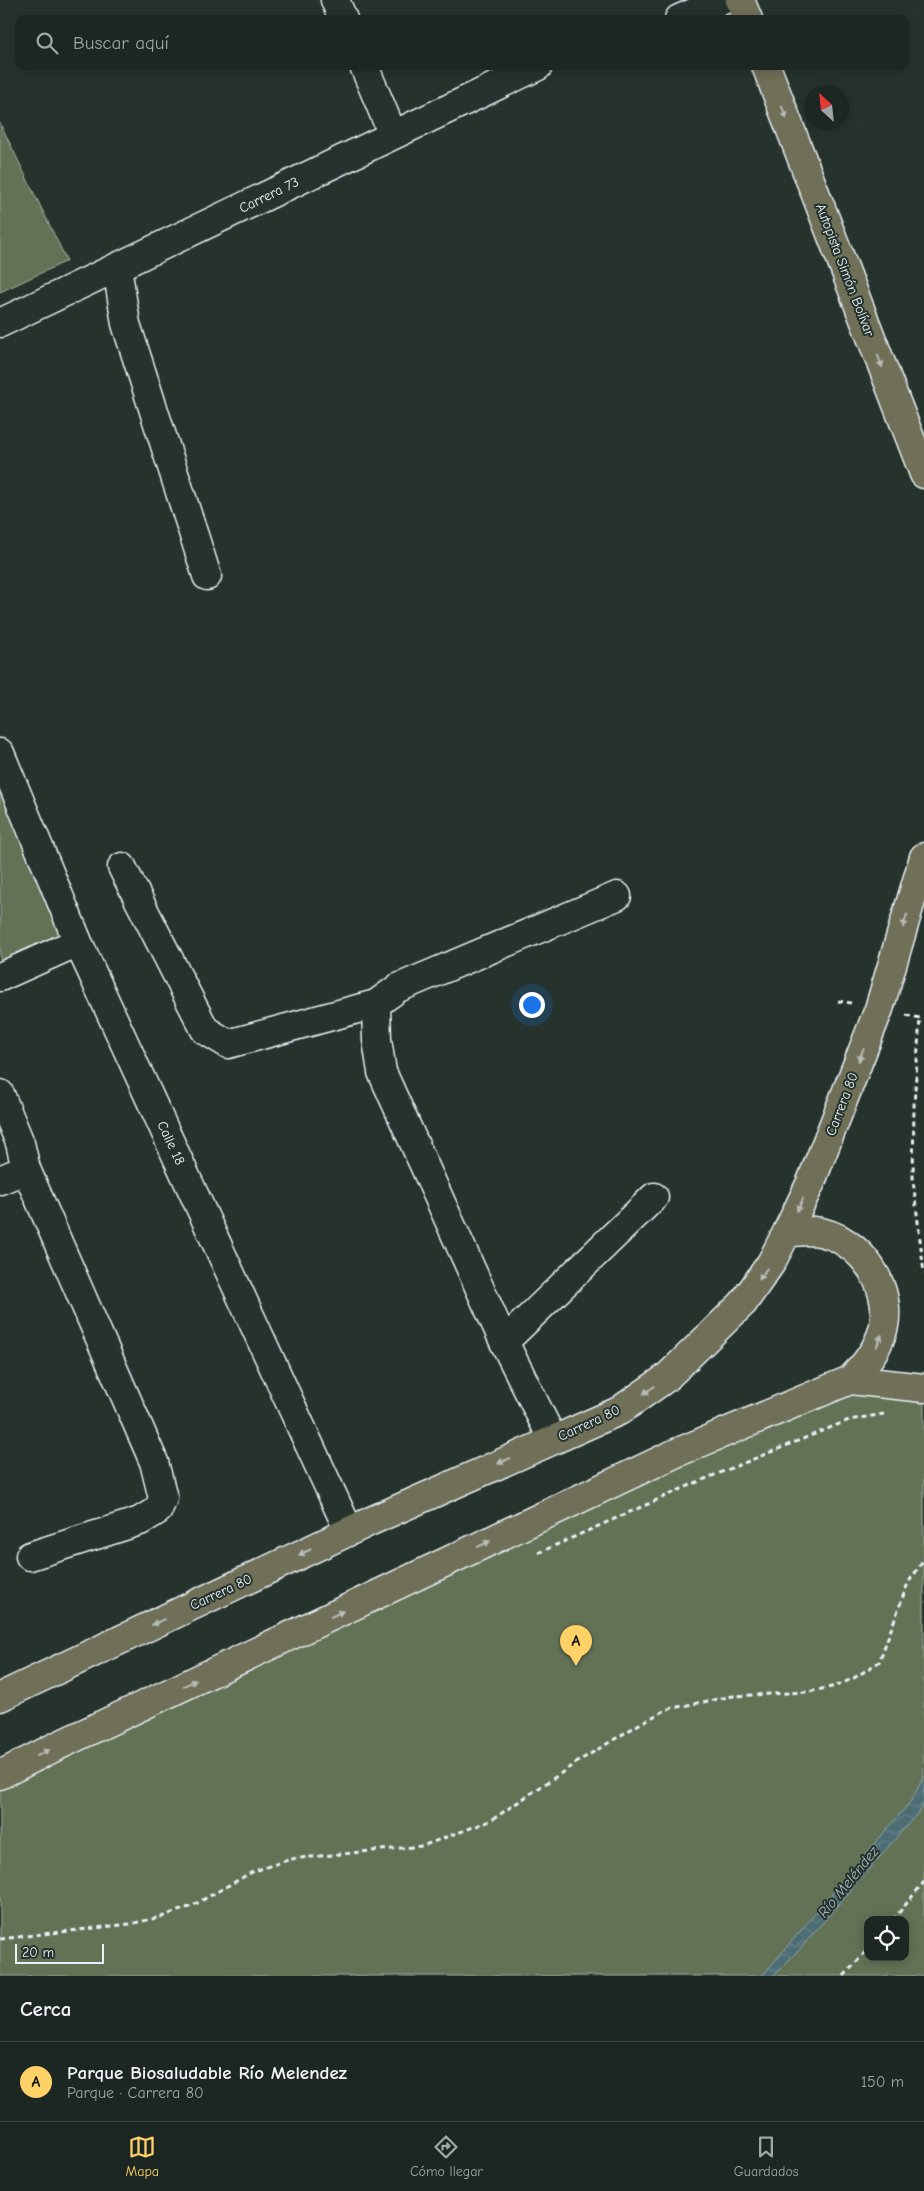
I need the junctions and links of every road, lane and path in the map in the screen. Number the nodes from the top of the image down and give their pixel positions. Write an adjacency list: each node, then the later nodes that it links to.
1 (335, 0): 4 (street)
2 (723, 0): 5 (street)
3 (740, 0): 6 (main road)
4 (341, 15)
5 (688, 15)
6 (746, 15)
7 (366, 70): 10 (street)
8 (530, 70): 10 (street, Carrera 73)
9 (768, 70): 13 (main road, Autopista Simón Bolívar, one-way to 13)
10 (394, 135): 11 (street, Carrera 73)
11 (118, 267): 12 (street, Carrera 73); 14 (street)
12 (0, 323)
13 (924, 474)
14 (207, 576)
15 (0, 753): 19 (street, Calle 18)
16 (924, 857): 23 (main road, Carrera 80, one-way to 23)
17 (122, 867): 22 (street)
18 (617, 896): 22 (street)
19 (78, 942): 20 (street); 35 (street, Calle 18)
20 (0, 977)
21 (838, 1001): 23 (path)
22 (376, 1004): 30 (street)
23 (879, 1009): 28 (main road, Carrera 80, one-way to 28); 29 (path)
24 (0, 1094): 25 (street)
25 (26, 1170): 26 (street); 36 (street)
26 (0, 1180)
27 (654, 1197): 30 (street)
28 (787, 1232): 31 (main road, one-way to 28); 34 (main road, Carrera 80, one-way to 34)
29 (924, 1273)
30 (504, 1342): 34 (street)
31 (850, 1380): 32 (main road); 40 (main road, one-way to 31)
32 (924, 1388)
33 (894, 1413): 37 (path)
34 (553, 1440): 35 (main road, Carrera 80, one-way to 35)
35 (349, 1531): 39 (main road, Carrera 80, one-way to 39)
36 (30, 1556)
37 (532, 1556)
38 (924, 1560): 43 (path)
39 (0, 1697)
40 (0, 1775)
41 (924, 1882): 42 (path)
42 (896, 1916)
43 (0, 1939)
44 (864, 1954): 45 (path)
45 (844, 1976)

